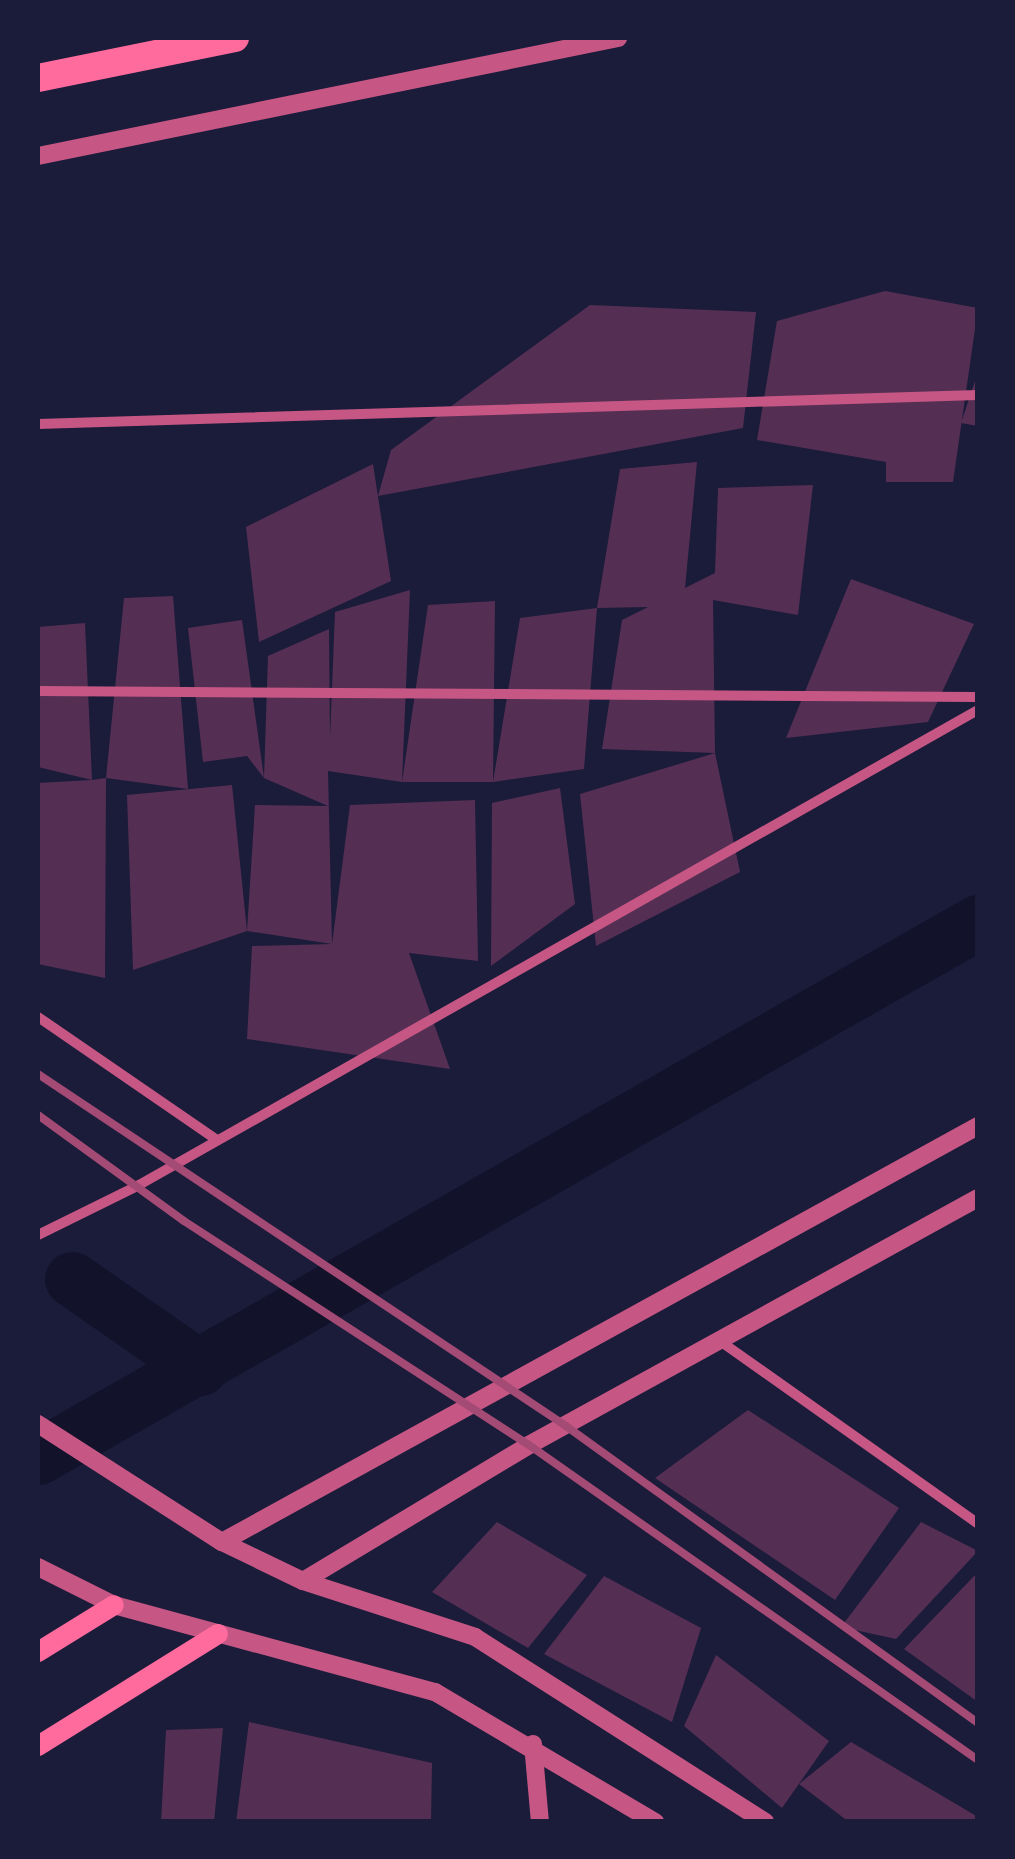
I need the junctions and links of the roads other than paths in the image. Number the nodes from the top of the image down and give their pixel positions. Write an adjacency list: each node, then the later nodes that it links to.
1 (235, 38): 3 (highway)
2 (618, 38): 4 (street)
3 (38, 78)
4 (38, 156)
5 (978, 395): 6 (street)
6 (38, 424)
7 (38, 691): 8 (street)
8 (978, 697)
9 (978, 710): 12 (street)
10 (38, 1017): 12 (street)
11 (978, 1126): 18 (street)
12 (217, 1140): 14 (street)
13 (978, 1198): 15 (street)
14 (38, 1235)
15 (720, 1341): 17 (street); 20 (street)
16 (38, 1424): 18 (street)
17 (974, 1519)
18 (222, 1542): 20 (street)
19 (45, 1572): 21 (street)
20 (303, 1581): 28 (street)
21 (114, 1605): 22 (street); 23 (main road)
22 (218, 1634): 24 (street); 25 (main road)
23 (38, 1652)
24 (533, 1744): 26 (street); 27 (street)
25 (38, 1746)
26 (540, 1822)
27 (656, 1822)
28 (765, 1822)

